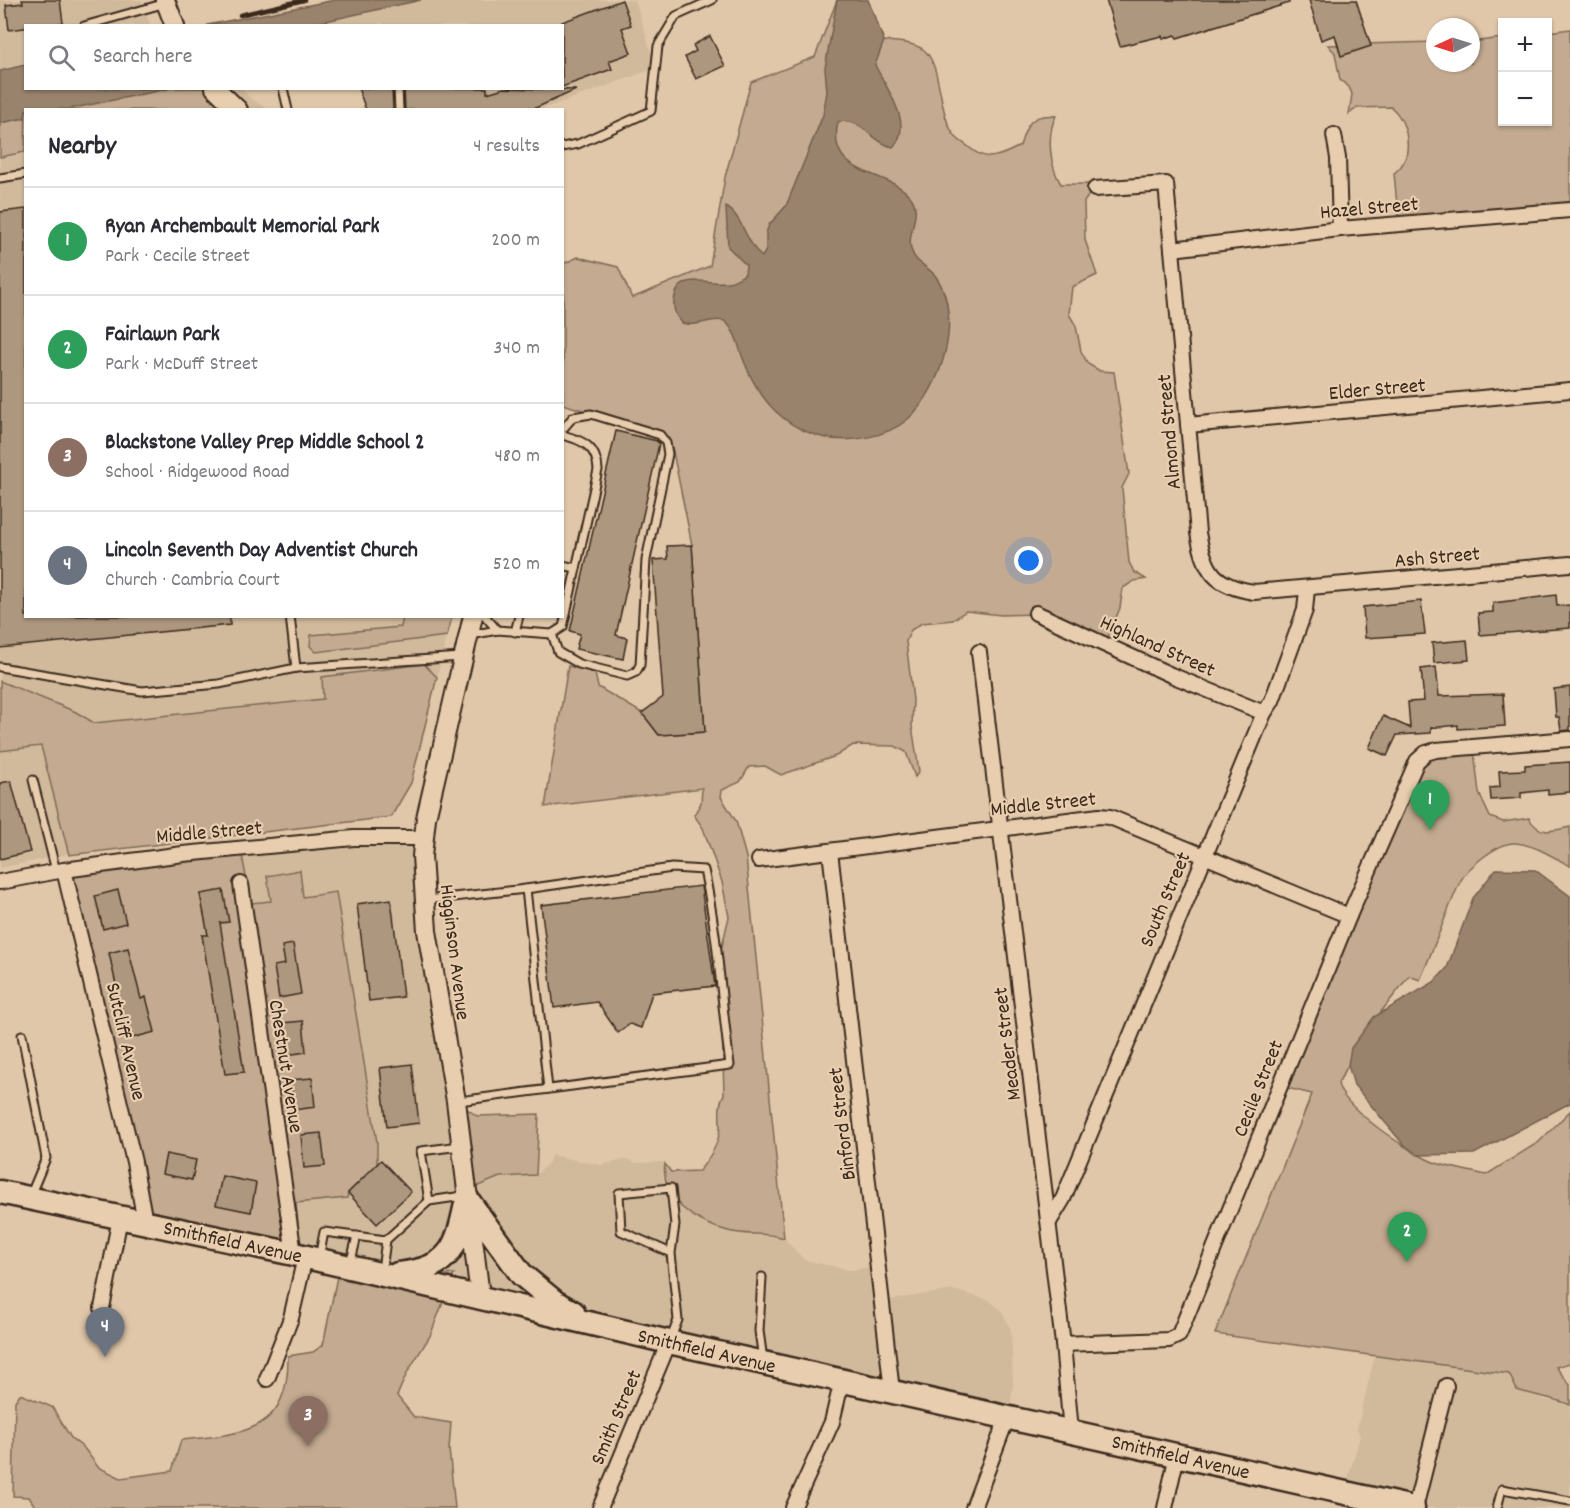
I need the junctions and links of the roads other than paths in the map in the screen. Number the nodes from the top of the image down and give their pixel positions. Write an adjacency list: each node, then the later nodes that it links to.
1 (712, 0): 12 (lane)
2 (165, 2): 3 (lane); 4 (street)
3 (91, 24)
4 (174, 24)
5 (217, 90): 8 (street)
6 (283, 90): 9 (lane)
7 (398, 90): 10 (lane)
8 (236, 108)
9 (288, 108)
10 (399, 108)
11 (1334, 135): 17 (street)
12 (564, 147)
13 (24, 174): 14 (lane)
14 (0, 177)
15 (1095, 189): 18 (street, Almond Street)
16 (1570, 210): 17 (street, Hazel Street)
17 (1340, 229): 18 (street, Hazel Street)
18 (1172, 249): 20 (street, Almond Street)
19 (1570, 390): 20 (street, Elder Street)
20 (1188, 425): 26 (street, Almond Street)
21 (564, 428): 34 (lane)
22 (564, 435): 25 (lane)
23 (1570, 564): 26 (street, Ash Street)
24 (564, 566): 25 (lane)
25 (576, 568): 34 (lane)
26 (1307, 589): 40 (street, South Street)
27 (1036, 613): 40 (street, Highland Street)
28 (290, 618): 39 (lane)
29 (473, 618): 35 (street, Higginson Avenue)
30 (487, 618): 32 (lane)
31 (518, 618): 33 (lane)
32 (497, 630): 33 (lane); 35 (lane)
33 (515, 632): 34 (lane)
34 (552, 634)
35 (469, 635): 37 (street, Higginson Avenue)
36 (979, 652): 43 (street, Meader Street)
37 (465, 657): 39 (lane); 44 (street, Higginson Avenue)
38 (0, 667): 39 (lane)
39 (296, 668)
40 (1264, 713): 46 (street, South Street)
41 (1570, 739): 53 (street, Cecile Street)
42 (33, 780): 48 (lane, Sutcliff Avenue)
43 (1001, 828): 45 (street, Middle Street); 46 (street, Middle Street); 64 (street, Meader Street)
44 (424, 838): 48 (street, Middle Street); 52 (street, Higginson Avenue)
45 (830, 851): 47 (street, Middle Street); 81 (street, Binford Street)
46 (1205, 856): 53 (street, Middle Street); 64 (street, South Street)
47 (759, 860)
48 (60, 870): 49 (street, Middle Street); 63 (street, Sutcliff Avenue)
49 (0, 882)
50 (241, 884): 68 (street, Chestnut Avenue)
51 (526, 889): 52 (lane); 55 (lane); 55 (lane)
52 (425, 900): 56 (street, Higginson Avenue)
53 (1349, 916): 76 (street, Cecile Street)
54 (22, 1035): 60 (lane)
55 (548, 1089): 56 (lane)
56 (456, 1101): 57 (street, Higginson Avenue)
57 (461, 1146): 59 (street, Higginson Avenue); 61 (lane)
58 (0, 1192): 60 (main road, Smithfield Avenue)
59 (466, 1197): 61 (lane); 70 (main road); 72 (street, Higginson Avenue); 74 (main road)
60 (30, 1198): 62 (main road, Smithfield Avenue)
61 (429, 1200): 66 (lane)
62 (120, 1218): 63 (main road, Smithfield Avenue); 73 (street)
63 (145, 1222): 68 (main road, Smithfield Avenue)
64 (1049, 1222): 76 (street, Meader Street)
65 (357, 1236): 66 (lane); 68 (lane); 69 (lane)
66 (386, 1240): 70 (lane)
67 (671, 1253): 67 (lane); 75 (lane)
68 (306, 1257): 69 (main road, Smithfield Avenue); 78 (street)
69 (350, 1268): 70 (main road, Smithfield Avenue)
70 (382, 1275): 72 (main road, Smithfield Avenue)
71 (762, 1277): 77 (lane)
72 (480, 1296): 74 (main road, Smithfield Avenue)
73 (102, 1308)
74 (592, 1323): 75 (main road, Smithfield Avenue)
75 (669, 1342): 77 (main road, Smithfield Avenue); 87 (street, Smith Street)
76 (1063, 1344): 83 (street, Meader Street)
77 (764, 1363): 79 (main road, Smithfield Avenue)
78 (267, 1379)
79 (842, 1380): 81 (main road, Smithfield Avenue); 88 (street)
80 (1446, 1386): 91 (street)
81 (892, 1391): 82 (main road, Smithfield Avenue)
82 (1007, 1418): 83 (main road, Smithfield Avenue); 89 (street)
83 (1071, 1431): 84 (main road, Smithfield Avenue)
84 (1177, 1455): 86 (main road, Smithfield Avenue); 90 (street)
85 (1570, 1501): 92 (lane)
86 (1390, 1506): 91 (main road, Smithfield Avenue)
87 (600, 1508)
88 (793, 1508)
89 (973, 1508)
90 (1166, 1508)
91 (1414, 1508)
92 (1497, 1508)

